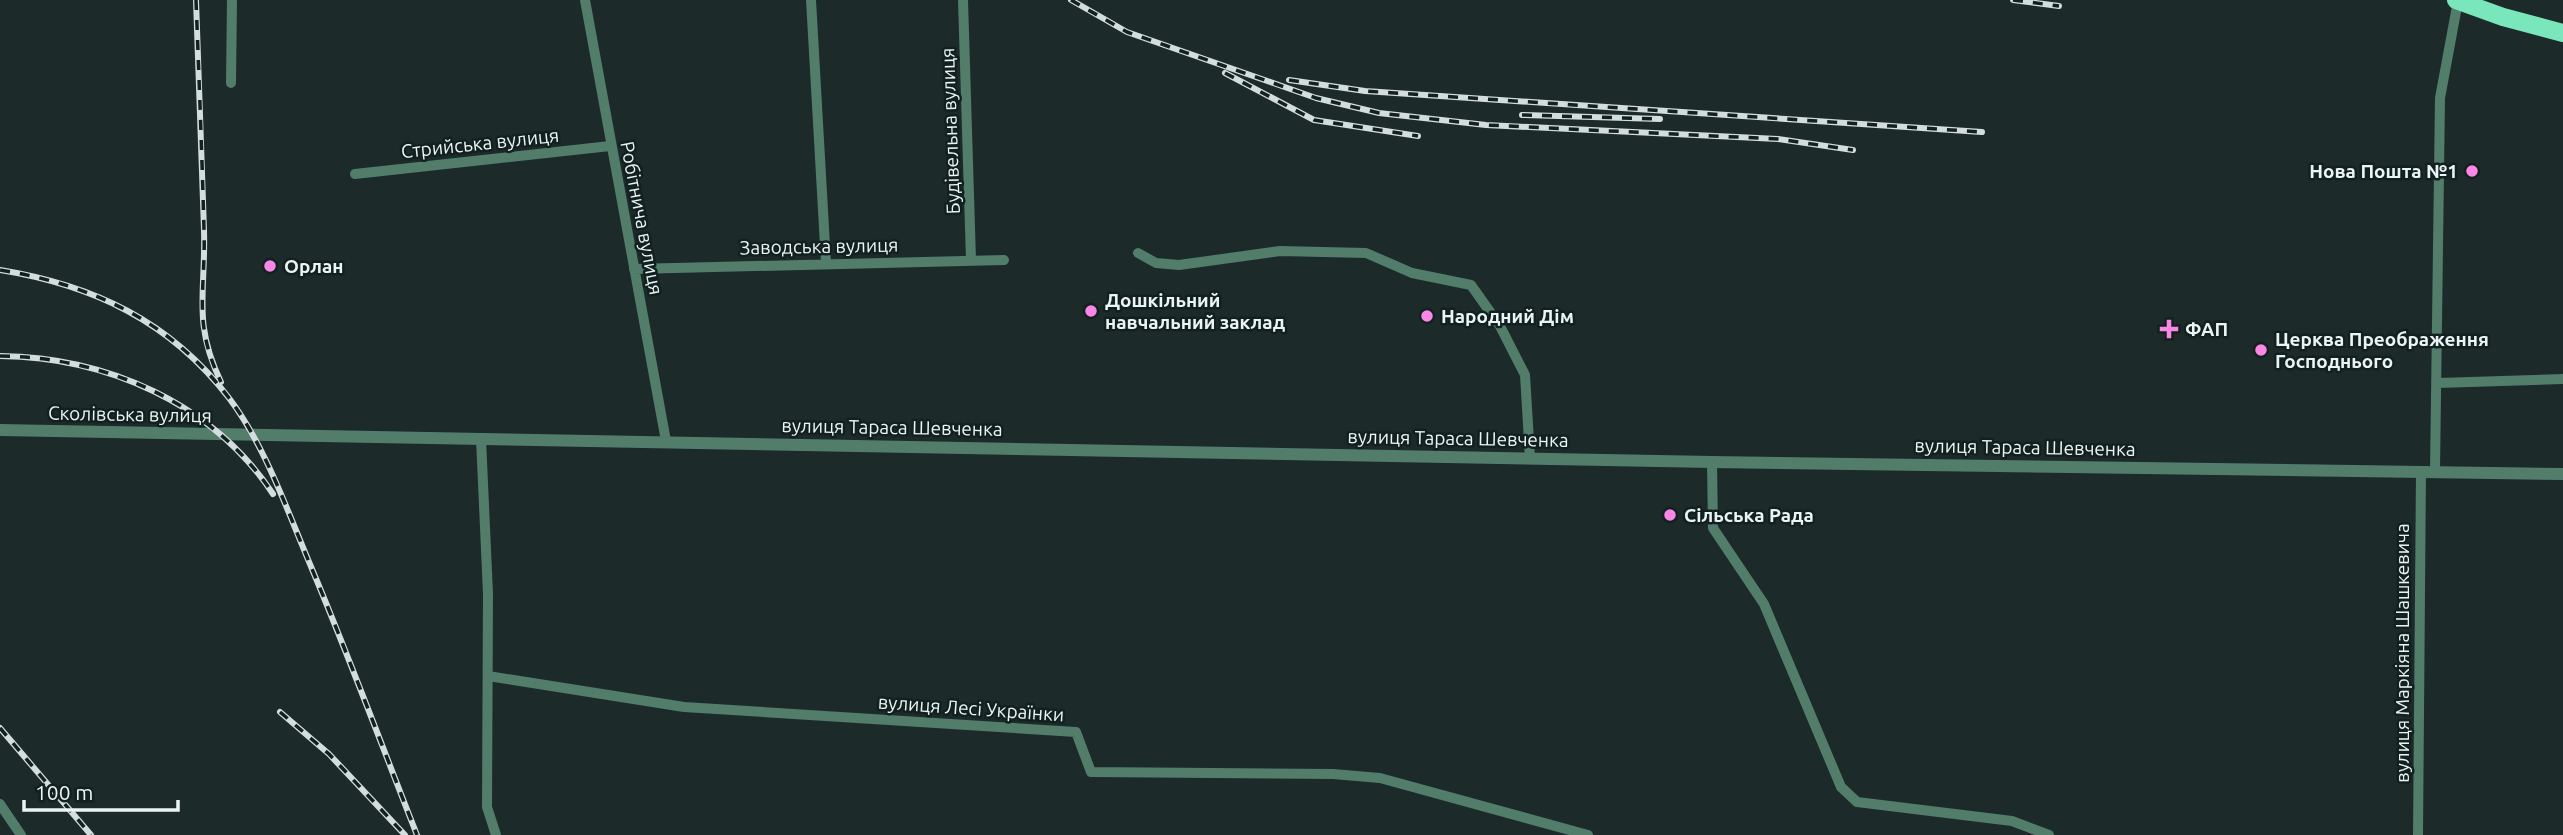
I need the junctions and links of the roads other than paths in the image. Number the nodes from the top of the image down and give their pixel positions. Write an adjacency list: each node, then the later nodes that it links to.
1 (232, 0): 7 (street)
2 (585, 0): 8 (street, Робітнича вулиця)
3 (811, 0): 13 (street)
4 (963, 0): 12 (street, Будівельна вулиця)
5 (2457, 0): 6 (highway); 16 (street)
6 (2563, 33)
7 (231, 83)
8 (610, 146): 9 (street, Стрийська вулиця); 14 (street, Робітнича вулиця)
9 (355, 174)
10 (1138, 253): 21 (street)
11 (1004, 260): 12 (street, Заводська вулиця)
12 (971, 261): 13 (street, Заводська вулиця)
13 (827, 263): 14 (street, Заводська вулиця)
14 (634, 269): 20 (street, Робітнича вулиця)
15 (2563, 379): 16 (street)
16 (2438, 383): 24 (street)
17 (0, 430): 18 (street, Сколівська вулиця)
18 (259, 436): 19 (street, вулиця Тараса Шевченка)
19 (481, 439): 20 (street, вулиця Тараса Шевченка); 26 (street)
20 (666, 441): 21 (street, вулиця Тараса Шевченка)
21 (1531, 458): 22 (street, вулиця Тараса Шевченка)
22 (1712, 463): 23 (street, вулиця Тараса Шевченка); 31 (street)
23 (2421, 471): 24 (street, вулиця Тараса Шевченка); 32 (street, вулиця Маркіяна Шашкевича)
24 (2435, 471): 25 (street, вулиця Тараса Шевченка)
25 (2563, 474)
26 (488, 676): 29 (street); 30 (street, вулиця Лесі Українки)
27 (0, 804): 28 (street)
28 (21, 835)
29 (496, 835)
30 (1587, 835)
31 (2049, 835)
32 (2418, 835)

